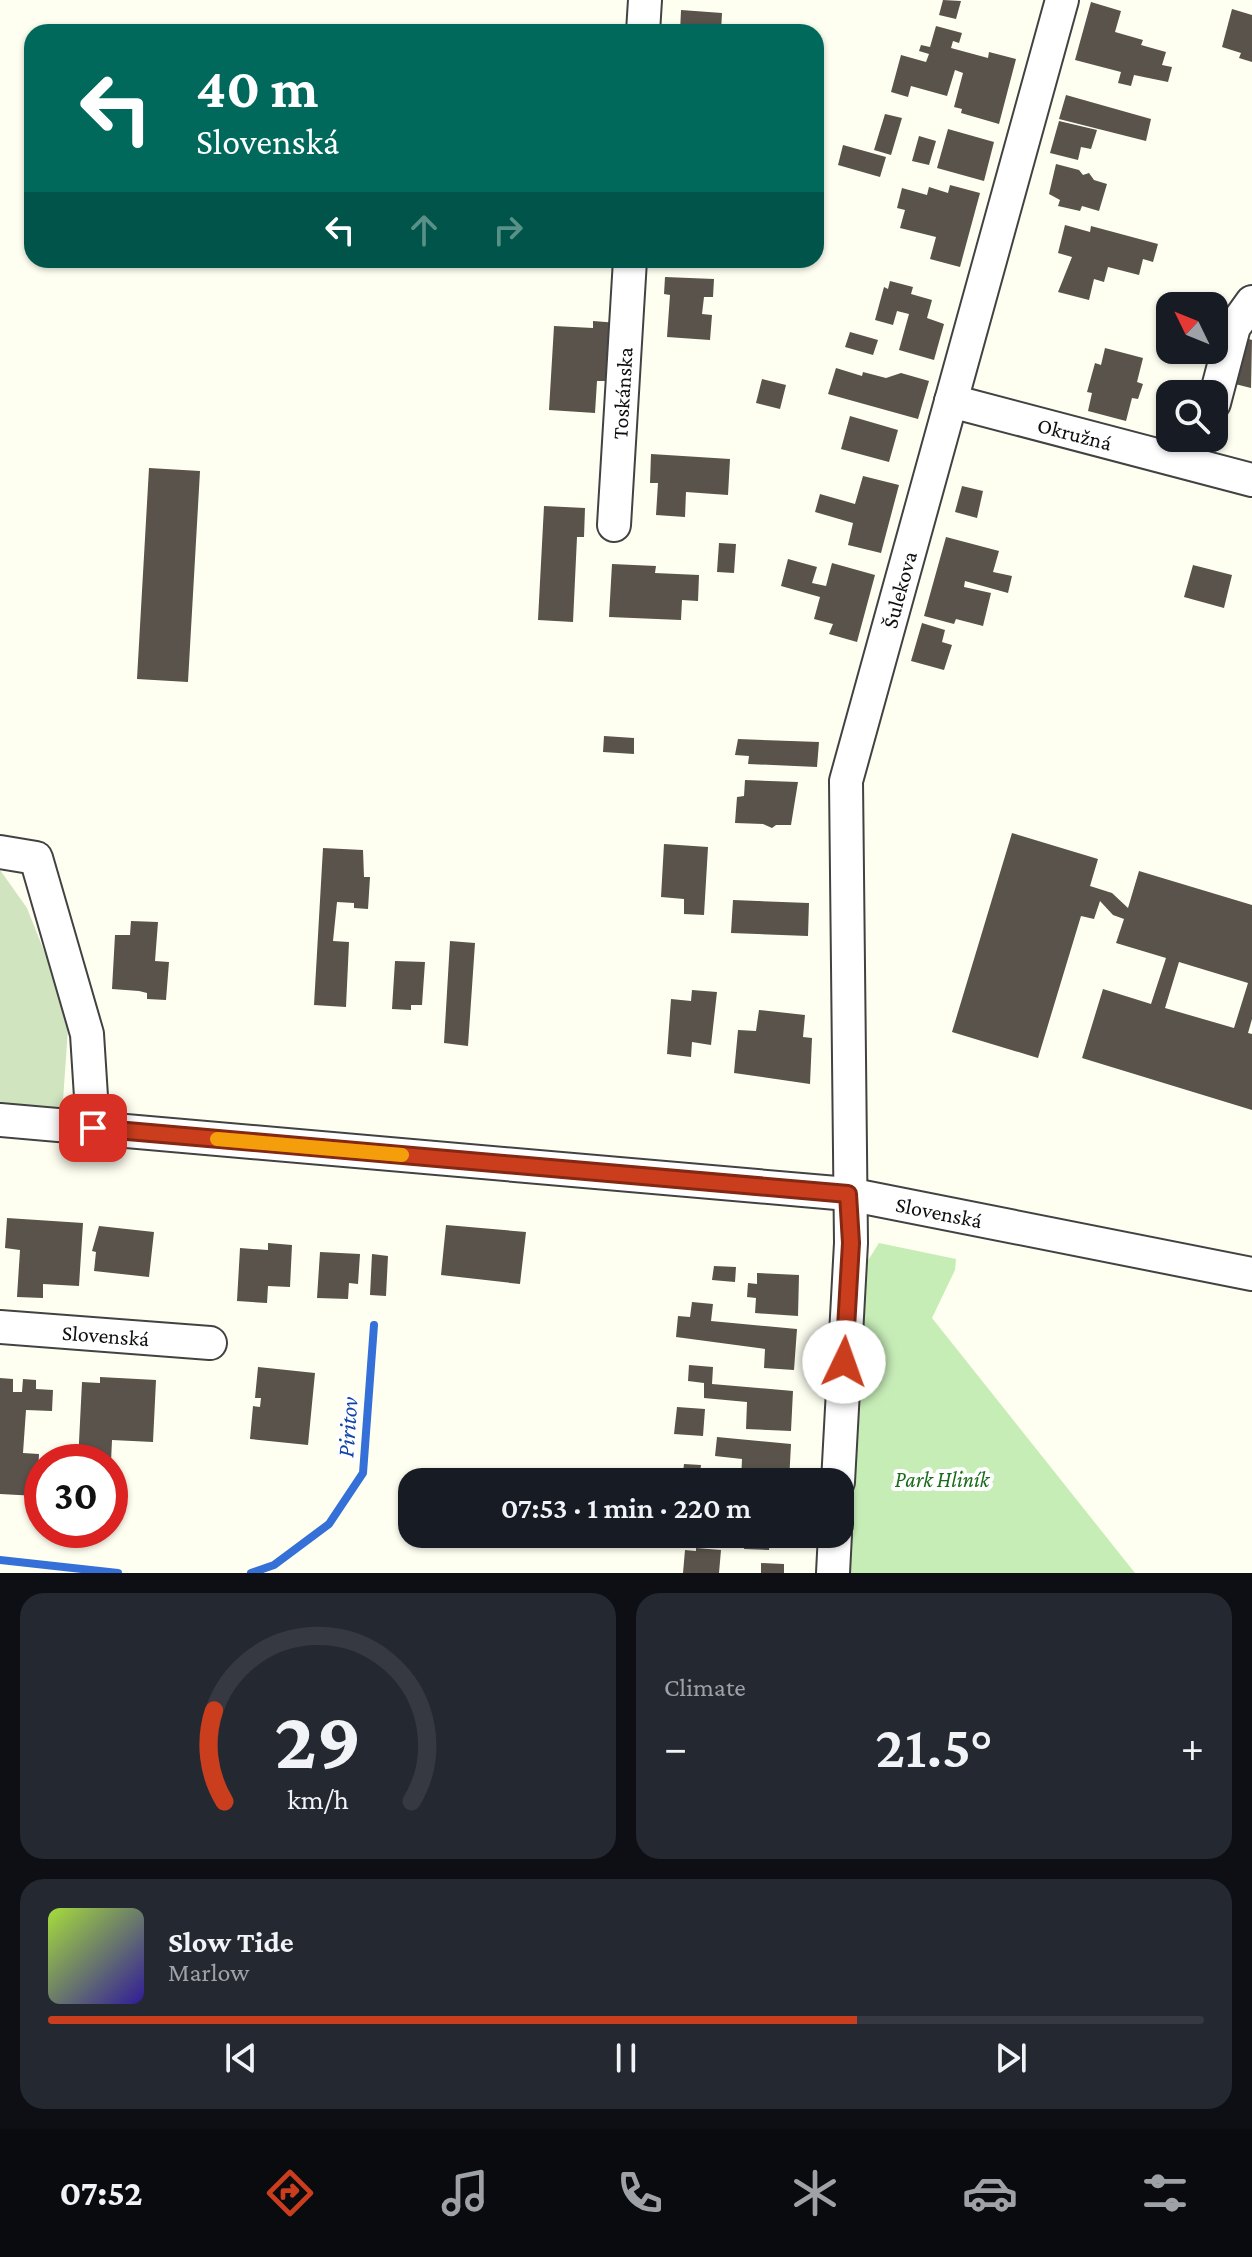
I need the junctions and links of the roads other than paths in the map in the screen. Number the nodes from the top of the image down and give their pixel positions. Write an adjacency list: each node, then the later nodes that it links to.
1 (645, 0): 3 (street)
2 (1062, 0): 7 (street, Šulekova)
3 (644, 24)
4 (630, 268): 11 (street, Toskánska)
5 (1252, 302): 6 (street)
6 (1220, 380)
7 (951, 401): 8 (street, Okružná); 15 (street, Šulekova)
8 (1156, 443)
9 (1202, 452): 10 (street, Okružná)
10 (1252, 480)
11 (614, 525)
12 (0, 852): 14 (street)
13 (0, 1120): 14 (street, Slovenská)
14 (93, 1128): 15 (street, Slovenská)
15 (848, 1194): 16 (street, Slovenská); 19 (street, Šulekova)
16 (1252, 1274)
17 (0, 1327): 18 (street, Slovenská)
18 (210, 1343)
19 (839, 1468)
20 (834, 1548): 21 (street)
21 (833, 1573)

